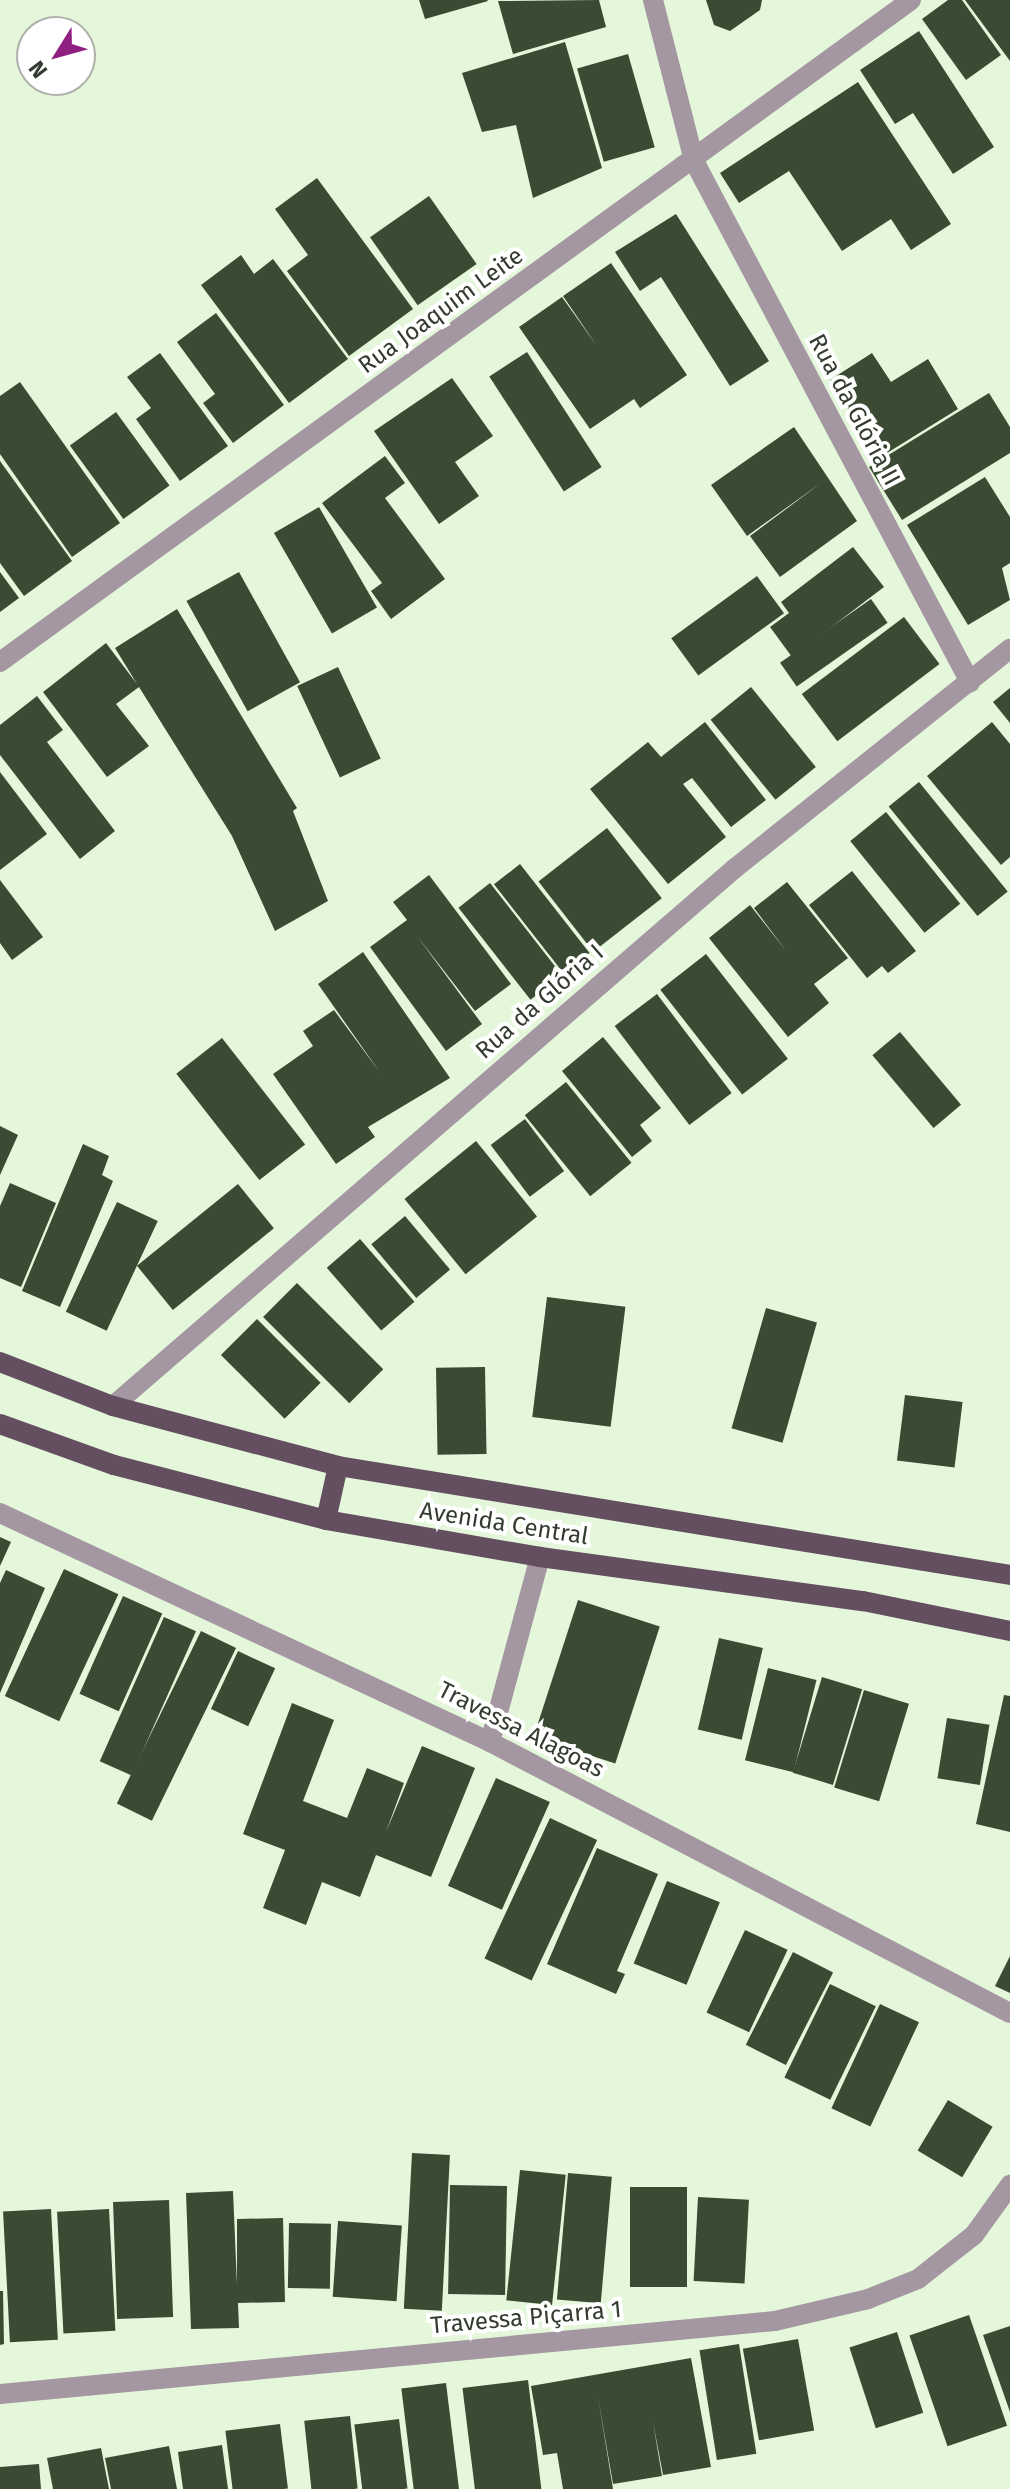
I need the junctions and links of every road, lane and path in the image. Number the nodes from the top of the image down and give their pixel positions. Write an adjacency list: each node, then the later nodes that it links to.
1 (653, 0): 3 (street, Rua da Glória II)
2 (911, 0): 3 (street, Rua Joaquim Leite)
3 (694, 161): 5 (street, Rua Joaquim Leite); 6 (street, Rua da Glória II)
4 (1010, 649): 6 (street, Rua da Glória I)
5 (0, 662)
6 (970, 682): 8 (street, Rua da Glória I)
7 (0, 1362): 8 (main road)
8 (113, 1406): 10 (main road)
9 (0, 1424): 12 (main road, Avenida Central)
10 (338, 1466): 12 (main road); 14 (main road)
11 (0, 1513): 16 (street, Travessa Alagoas)
12 (326, 1520): 13 (main road, Avenida Central)
13 (540, 1557): 15 (main road, Avenida Central); 16 (street)
14 (1010, 1575)
15 (1010, 1631)
16 (490, 1742): 17 (street, Travessa Alagoas)
17 (1010, 2013)
18 (1010, 2185): 19 (street, Travessa Piçarra 1)
19 (0, 2394)

